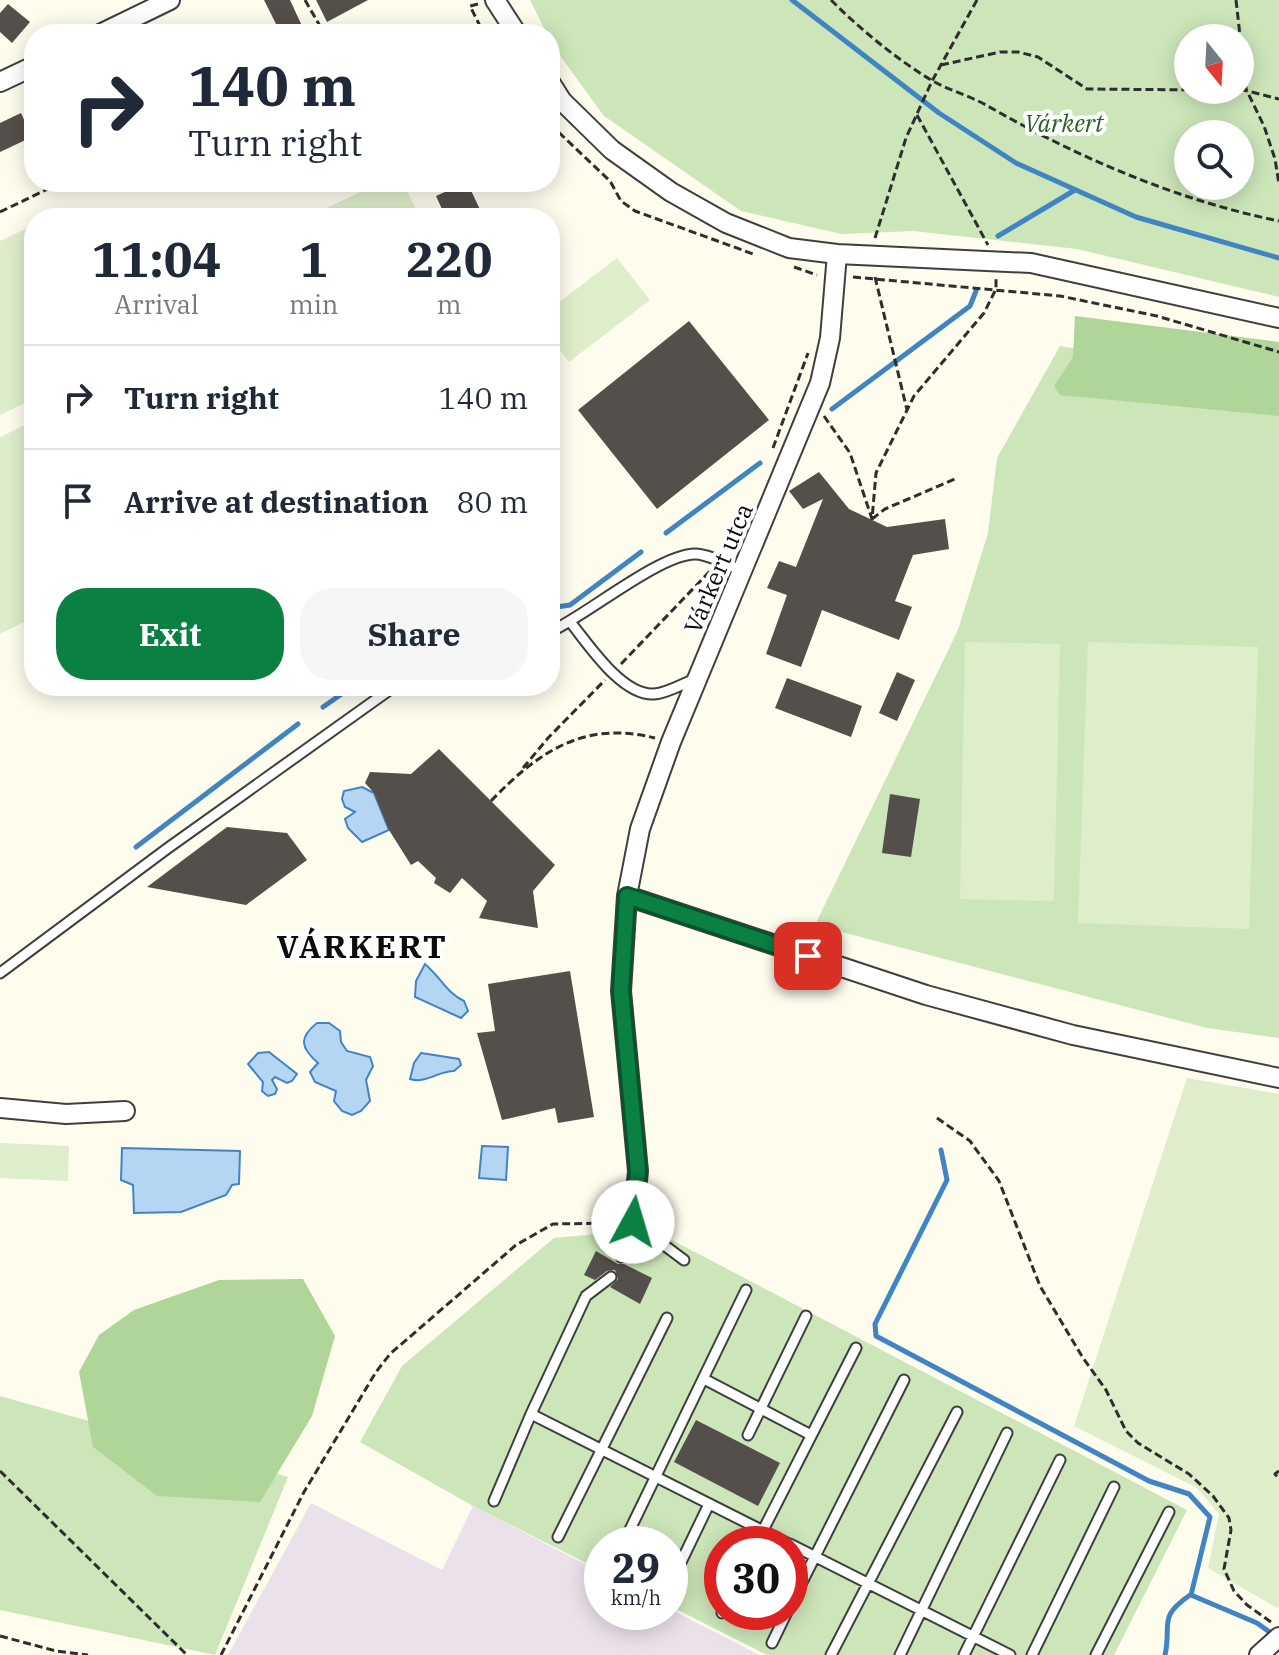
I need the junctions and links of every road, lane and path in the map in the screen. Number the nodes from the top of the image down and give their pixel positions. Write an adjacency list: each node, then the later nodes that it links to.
1 (170, 0): 7 (street)
2 (305, 0): 8 (path)
3 (831, 0): 14 (path)
4 (977, 0): 12 (path)
5 (1236, 0): 11 (path)
6 (488, 2): 9 (path); 10 (street)
7 (121, 24)
8 (319, 24)
9 (479, 24)
10 (508, 24)
11 (1239, 24)
12 (941, 65): 14 (path); 16 (path)
13 (24, 71): 15 (street)
14 (932, 81): 21 (path); 25 (path)
15 (0, 82)
16 (1174, 90)
17 (1254, 91): 19 (path)
18 (560, 98): 26 (street)
19 (1279, 99)
20 (1253, 104): 22 (path)
21 (917, 115): 27 (path); 28 (path)
22 (1279, 184)
23 (41, 192): 24 (path)
24 (0, 212)
25 (1279, 221)
26 (837, 254): 27 (street); 31 (street, Várkert utca)
27 (874, 255): 28 (street); 32 (path)
28 (994, 261): 29 (street); 32 (path)
29 (1279, 318)
30 (810, 347): 33 (path)
31 (812, 400): 35 (path); 38 (street, Várkert utca)
32 (907, 411): 35 (path)
33 (771, 454)
34 (957, 478): 35 (path)
35 (872, 519)
36 (745, 523): 37 (path)
37 (720, 561): 38 (lane); 39 (lane); 41 (path)
38 (743, 572): 42 (street, Várkert utca)
39 (571, 623): 40 (lane); 41 (lane)
40 (560, 628)
41 (612, 673): 42 (lane); 45 (path)
42 (698, 677): 44 (street, Várkert utca)
43 (381, 696): 48 (lane)
44 (671, 742): 45 (path); 47 (street, Várkert utca)
45 (523, 768): 46 (path)
46 (491, 801)
47 (627, 896): 49 (street); 53 (street, Várkert utca)
48 (0, 973)
49 (1279, 1078)
50 (0, 1108): 51 (street)
51 (125, 1111)
52 (937, 1118): 89 (path)
53 (633, 1222): 54 (lane); 55 (lane); 96 (path)
54 (621, 1257)
55 (684, 1260)
56 (611, 1277): 65 (lane)
57 (746, 1290): 61 (lane)
58 (806, 1316): 63 (lane)
59 (667, 1318): 69 (lane)
60 (856, 1348): 68 (lane)
61 (704, 1379): 63 (lane); 73 (lane)
62 (904, 1380): 85 (lane)
63 (761, 1408): 67 (lane); 68 (lane)
64 (957, 1412): 87 (lane)
65 (531, 1414): 69 (lane); 76 (lane)
66 (1007, 1433): 88 (lane)
67 (748, 1435)
68 (811, 1435): 81 (lane)
69 (602, 1450): 73 (lane); 82 (lane)
70 (1060, 1460): 92 (lane)
71 (0, 1471): 95 (path)
72 (1279, 1471): 74 (path)
73 (657, 1478): 77 (lane); 79 (lane)
74 (1279, 1479)
75 (1114, 1487): 101 (lane)
76 (494, 1501)
77 (709, 1504): 80 (lane); 83 (lane)
78 (1169, 1512): 102 (lane)
79 (632, 1526)
80 (753, 1526)
81 (766, 1526)
82 (558, 1537)
83 (688, 1548)
84 (808, 1554): 85 (lane)
85 (814, 1557): 86 (lane); 87 (lane)
86 (808, 1569)
87 (868, 1584): 88 (lane); 97 (lane)
88 (922, 1610): 92 (lane); 98 (lane)
89 (1279, 1628)
90 (778, 1630): 93 (lane)
91 (0, 1636): 94 (path)
92 (973, 1636): 99 (lane); 100 (lane)
93 (772, 1643)
94 (88, 1655)
95 (187, 1655)
96 (221, 1655)
97 (831, 1655)
98 (900, 1655)
99 (964, 1655)
100 (1010, 1655)
101 (1032, 1655)
102 (1096, 1655)

